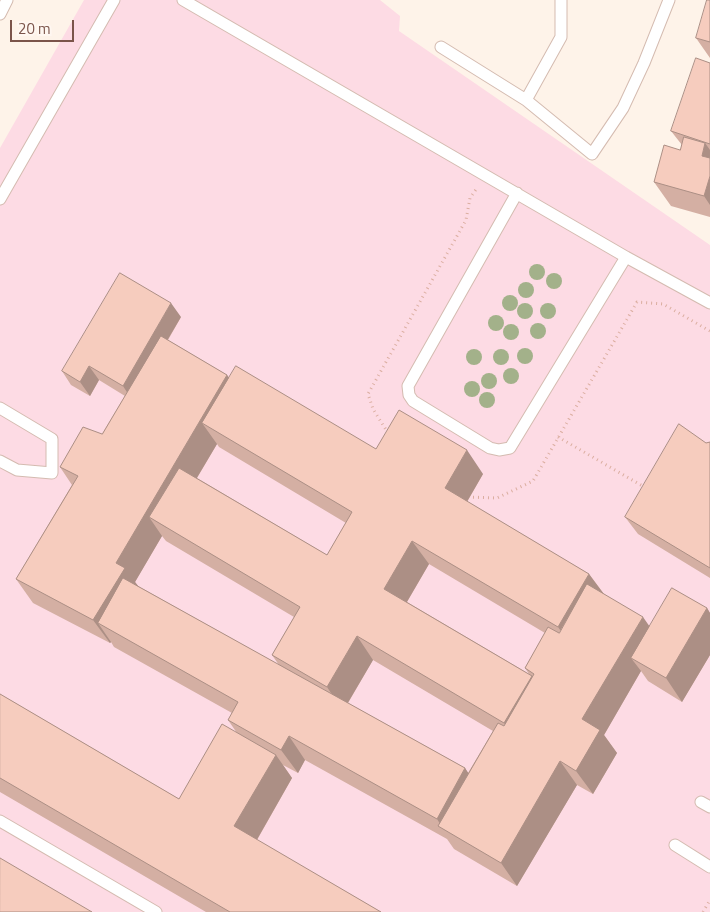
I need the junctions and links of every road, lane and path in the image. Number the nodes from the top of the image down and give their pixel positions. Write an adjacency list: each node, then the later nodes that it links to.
1 (7, 0): 6 (lane)
2 (114, 0): 10 (lane)
3 (183, 0): 9 (lane)
4 (561, 0): 8 (lane)
5 (669, 0): 8 (lane)
6 (0, 14)
7 (441, 47): 8 (lane)
8 (526, 100)
9 (516, 194): 11 (lane); 11 (lane)
10 (0, 199)
11 (626, 257): 12 (lane)
12 (710, 303)
13 (710, 331): 15 (path)
14 (0, 408): 16 (lane)
15 (558, 437): 17 (path); 18 (path)
16 (0, 461)
17 (651, 490)
18 (470, 498)
19 (0, 822): 23 (lane)
20 (675, 845): 21 (lane)
21 (710, 867)
22 (710, 900): 24 (path)
23 (156, 912)
24 (703, 912)

